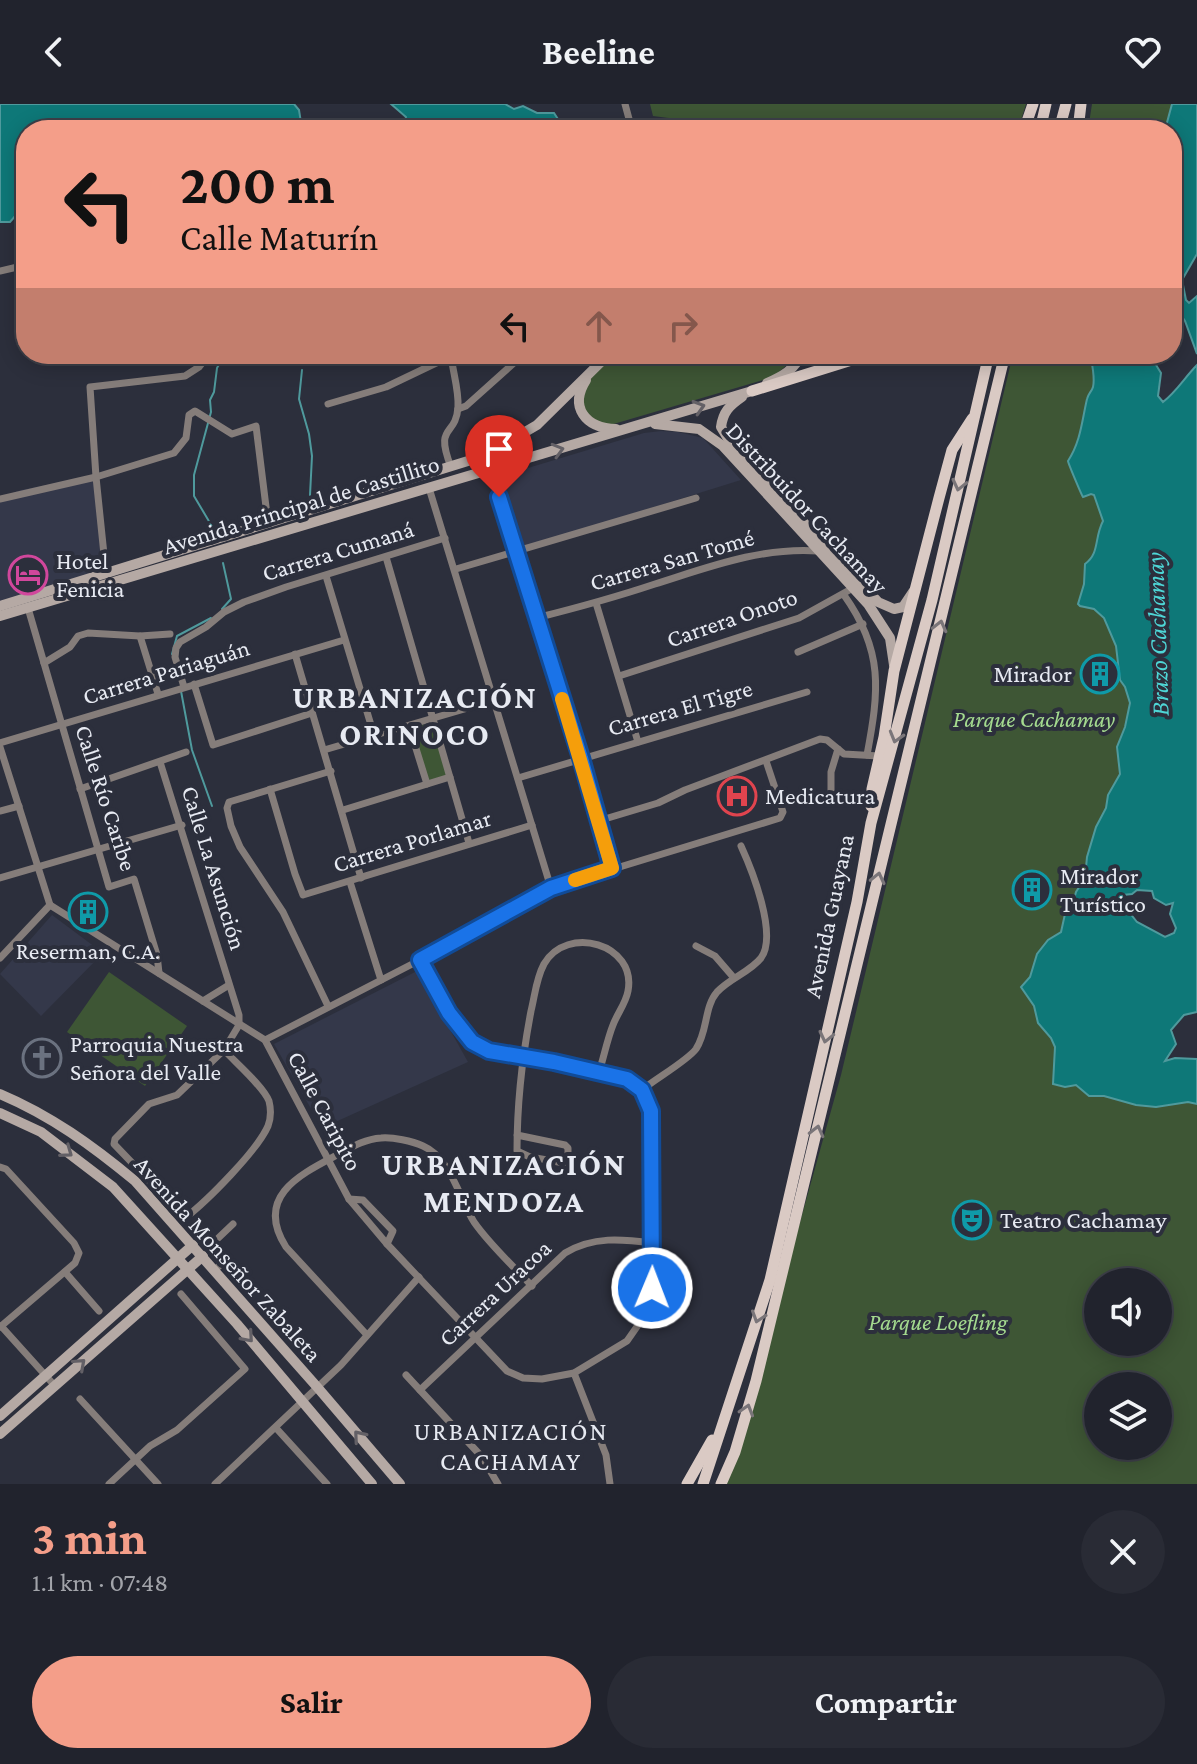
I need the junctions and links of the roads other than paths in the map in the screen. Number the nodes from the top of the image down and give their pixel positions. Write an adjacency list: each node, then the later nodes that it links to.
1 (201, 364): 18 (street)
2 (434, 364): 12 (street)
3 (454, 364): 13 (street)
4 (513, 364): 13 (street)
5 (598, 364): 10 (main road, Avenida Principal de Castillito)
6 (797, 364): 11 (main road)
7 (839, 364): 11 (main road)
8 (987, 364): 14 (main road, Avenida Guayana)
9 (1003, 364): 149 (main road, Avenida Guayana, one-way to 9)
10 (594, 368): 15 (main road); 16 (main road, Avenida Principal de Castillito)
11 (752, 391): 15 (main road, Avenida Principal de Castillito, one-way to 11); 30 (main road, Distribuidor Cachamay)
12 (328, 404)
13 (458, 409): 16 (street)
14 (975, 415): 30 (main road, Distribuidor Cachamay); 76 (main road, Avenida Guayana, one-way to 76)
15 (647, 424): 17 (main road, Avenida Principal de Castillito, one-way to 15); 24 (main road, Distribuidor Cachamay)
16 (451, 467): 22 (main road, Avenida Principal de Castillito)
17 (491, 470): 19 (main road, Avenida Principal de Castillito); 25 (street)
18 (96, 477): 21 (street); 22 (street); 29 (street)
19 (429, 488): 23 (street); 29 (main road, Avenida Principal de Castillito)
20 (696, 498): 25 (street)
21 (0, 499)
22 (268, 523): 29 (main road, Avenida Principal de Castillito)
23 (445, 538): 26 (street, Carrera Cumaná); 27 (street)
24 (821, 551): 31 (main road, Distribuidor Cachamay); 32 (street, Carrera San Tomé)
25 (516, 553): 27 (street); 36 (street)
26 (386, 557): 28 (street, Carrera Cumaná); 52 (street)
27 (456, 569): 50 (street)
28 (326, 576): 40 (street); 47 (street, Carrera Cumaná)
29 (107, 579): 33 (main road, Avenida Principal de Castillito); 34 (main road, Avenida Principal de Castillito)
30 (917, 583): 44 (main road, Distribuidor Cachamay)
31 (849, 591): 37 (street); 44 (main road, Distribuidor Cachamay); 45 (street, Carrera Onoto)
32 (596, 603): 36 (street, Carrera San Tomé); 45 (street)
33 (0, 606)
34 (28, 608): 35 (main road, Avenida Principal de Castillito); 43 (street, Calle Río Caribe)
35 (0, 616)
36 (536, 618): 62 (street)
37 (863, 624): 41 (street); 61 (street)
38 (170, 634): 39 (street)
39 (140, 636): 43 (street); 49 (street)
40 (344, 640): 42 (street, Carrera Pariaguán); 55 (street)
41 (798, 652)
42 (295, 654): 46 (street, Carrera Pariaguán); 51 (street)
43 (44, 663): 53 (street, Calle Río Caribe)
44 (894, 671): 61 (main road, Distribuidor Cachamay)
45 (619, 676): 56 (street)
46 (194, 684): 47 (street, Carrera Pariaguán); 51 (street)
47 (181, 688): 49 (street, Carrera Pariaguán)
48 (807, 692): 56 (street, Carrera El Tigre)
49 (158, 694): 53 (street, Carrera Pariaguán)
50 (494, 699): 52 (street); 67 (street)
51 (312, 713): 59 (street)
52 (433, 719): 54 (street); 66 (street)
53 (60, 724): 57 (street, Carrera Pariaguán); 69 (street, Calle Río Caribe)
54 (409, 726): 55 (street); 68 (street)
55 (374, 735): 59 (street)
56 (638, 742): 62 (street, Carrera El Tigre)
57 (0, 745): 72 (street)
58 (838, 749): 61 (street); 63 (street); 71 (street)
59 (324, 750): 65 (street)
60 (186, 752): 64 (street)
61 (873, 756): 76 (main road, Distribuidor Cachamay)
62 (581, 758): 67 (street, Carrera El Tigre); 75 (street)
63 (766, 761): 75 (street); 83 (street)
64 (160, 762): 69 (street); 77 (street, Calle La Asunción)
65 (331, 771): 70 (street); 73 (street)
66 (450, 777): 68 (street); 79 (street)
67 (518, 778): 78 (street)
68 (427, 784): 73 (street)
69 (80, 789): 81 (street, Calle Río Caribe)
70 (270, 789): 86 (street, Carrera Porlamar); 97 (street)
71 (831, 799)
72 (19, 806): 74 (street); 82 (street)
73 (343, 810): 85 (street)
74 (0, 811)
75 (598, 821): 83 (street)
76 (871, 823): 132 (main road, Avenida Guayana, one-way to 132)
77 (182, 825): 81 (street); 95 (street, Calle La Asunción)
78 (532, 825): 79 (street, Carrera Porlamar); 87 (street)
79 (469, 843): 85 (street, Carrera Porlamar)
80 (741, 846): 93 (street)
81 (98, 849): 82 (street); 92 (street, Calle Río Caribe)
82 (38, 867): 84 (street); 88 (street)
83 (612, 868): 87 (street)
84 (0, 878)
85 (361, 878): 86 (street, Carrera Porlamar)
86 (350, 882): 94 (street)
87 (551, 888): 91 (street)
88 (50, 905): 90 (street); 92 (street, Calle Caripito)
89 (696, 946): 93 (street)
90 (0, 958)
91 (420, 960): 94 (street); 101 (street)
92 (159, 973): 96 (street, Calle Caripito)
93 (734, 978): 103 (street)
94 (381, 980): 97 (street)
95 (229, 985): 96 (street, Calle La Asunción); 98 (street, Calle La Asunción)
96 (203, 1001): 98 (street, Calle Caripito)
97 (328, 1006): 99 (street)
98 (239, 1025): 99 (street, Calle Caripito); 100 (street)
99 (265, 1040): 107 (street, Calle Caripito)
100 (224, 1050): 100 (street)
101 (522, 1058): 102 (street); 102 (street); 106 (street)
102 (599, 1072): 103 (street)
103 (642, 1090): 111 (street)
104 (0, 1094): 113 (main road, Avenida Monseñor Zabaleta)
105 (0, 1113): 115 (main road, Avenida Monseñor Zabaleta, one-way to 115)
106 (517, 1135): 106 (street)
107 (329, 1159): 109 (street, Calle Caripito); 120 (street); 124 (street)
108 (0, 1167): 118 (street)
109 (349, 1199): 112 (street, Calle Caripito); 112 (street)
110 (233, 1224): 117 (street)
111 (653, 1243): 120 (street, Carrera Uracoa); 126 (street)
112 (387, 1244): 119 (street, Calle Caripito)
113 (193, 1245): 114 (main road, Avenida Monseñor Zabaleta); 115 (main road)
114 (203, 1256): 116 (main road); 117 (main road, Avenida Monseñor Zabaleta)
115 (177, 1259): 116 (main road, Avenida Monseñor Zabaleta); 128 (main road)
116 (187, 1269): 129 (main road, one-way to 116); 134 (main road, Avenida Monseñor Zabaleta, one-way to 134)
117 (215, 1270): 130 (main road, Avenida Monseñor Zabaleta)
118 (65, 1272): 122 (street); 123 (street)
119 (419, 1277): 124 (street); 125 (street, Calle Caripito)
120 (532, 1286): 125 (street, Carrera Uracoa)
121 (181, 1294): 138 (street)
122 (99, 1311)
123 (0, 1327): 128 (street)
124 (367, 1335): 130 (street)
125 (478, 1338): 126 (street, Calle Caripito); 131 (street, Carrera Uracoa)
126 (574, 1373): 146 (street)
127 (406, 1375): 131 (street)
128 (45, 1376): 129 (street); 135 (main road)
129 (55, 1386): 137 (main road)
130 (318, 1388): 134 (street); 144 (main road, Avenida Monseñor Zabaleta, one-way to 130)
131 (420, 1390): 145 (street)
132 (732, 1396): 147 (main road); 148 (main road, Avenida Guayana)
133 (80, 1399): 138 (street)
134 (304, 1401): 136 (street); 143 (main road, Avenida Monseñor Zabaleta)
135 (0, 1416)
136 (276, 1428): 141 (street); 142 (street)
137 (0, 1434)
138 (135, 1459): 139 (street); 140 (street)
139 (109, 1484)
140 (158, 1484)
141 (215, 1484)
142 (327, 1484)
143 (372, 1484)
144 (400, 1484)
145 (498, 1484)
146 (610, 1484)
147 (687, 1484)
148 (703, 1484)
149 (721, 1484)

